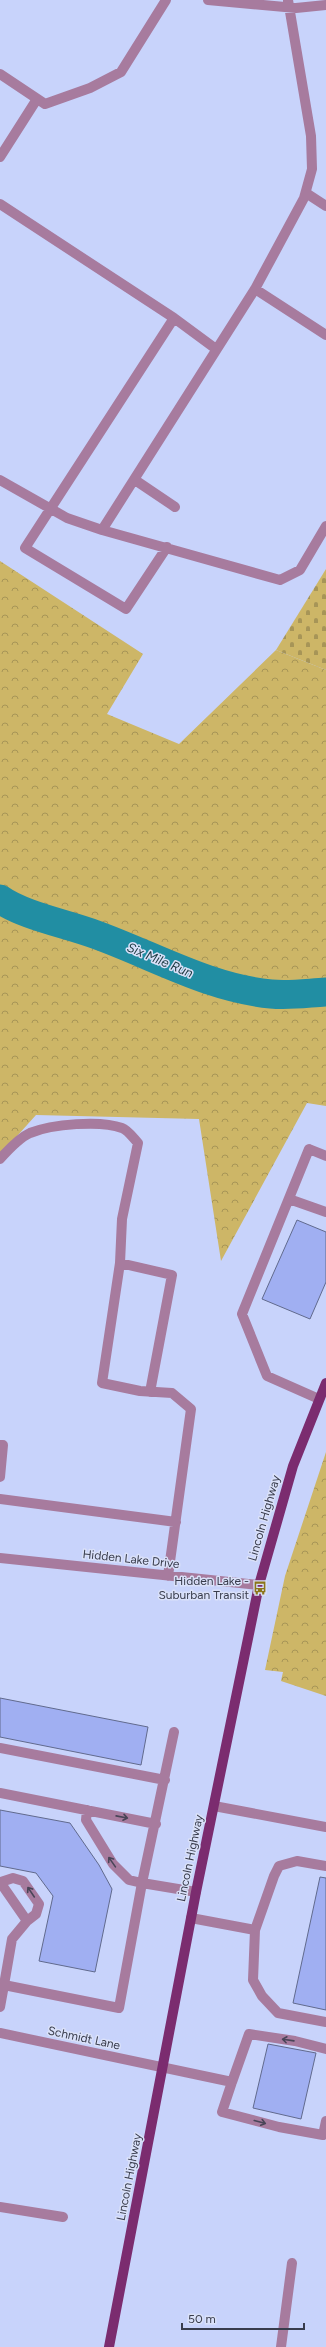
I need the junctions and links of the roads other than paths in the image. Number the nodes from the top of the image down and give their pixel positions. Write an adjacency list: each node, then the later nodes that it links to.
1 (166, 0): 6 (street)
2 (208, 0): 3 (street)
3 (288, 4): 4 (street); 8 (street)
4 (326, 5)
5 (0, 74): 6 (street)
6 (37, 99): 7 (street)
7 (0, 157)
8 (306, 193): 10 (street); 11 (street)
9 (0, 204): 12 (street)
10 (326, 206)
11 (255, 289): 13 (street); 14 (street)
12 (174, 318): 14 (street); 18 (street)
13 (326, 335)
14 (216, 349): 16 (street)
15 (0, 480): 18 (street)
16 (135, 480): 17 (street); 20 (street)
17 (175, 507)
18 (50, 508): 20 (street); 21 (street)
19 (326, 526): 21 (street)
20 (102, 530): 21 (street)
21 (167, 547)
22 (326, 1156): 24 (street)
23 (0, 1159): 26 (street)
24 (289, 1199): 25 (street); 29 (street)
25 (326, 1212)
26 (120, 1263): 28 (street); 28 (street)
27 (326, 1383): 29 (main road, Lincoln Highway)
28 (150, 1392): 33 (street)
29 (319, 1399): 36 (main road, Lincoln Highway)
30 (0, 1445): 31 (street)
31 (0, 1477)
32 (0, 1499): 33 (street)
33 (176, 1522): 35 (street)
34 (0, 1558): 35 (street, Hidden Lake Drive)
35 (168, 1576): 36 (street, Hidden Lake Drive)
36 (259, 1585): 41 (main road, Lincoln Highway)
37 (174, 1732): 39 (street)
38 (0, 1748): 39 (street)
39 (165, 1780): 43 (street)
40 (0, 1793): 42 (street)
41 (214, 1806): 44 (street); 48 (main road, Lincoln Highway)
42 (87, 1810): 43 (street, one-way to 43); 47 (street, one-way to 42)
43 (156, 1824): 47 (street)
44 (326, 1827)
45 (326, 1866): 51 (street)
46 (0, 1882): 50 (street); 50 (street, one-way to 46)
47 (142, 1883): 48 (street); 52 (street)
48 (196, 1892): 49 (main road, Lincoln Highway)
49 (191, 1918): 51 (street); 57 (main road, Lincoln Highway)
50 (27, 1921): 52 (street)
51 (255, 1930): 54 (street)
52 (4, 1985): 53 (street)
53 (0, 2006)
54 (326, 2022)
55 (0, 2033): 57 (street, Schmidt Lane)
56 (326, 2049): 58 (street, one-way to 58)
57 (164, 2068): 58 (street, Schmidt Lane); 63 (main road, Lincoln Highway)
58 (232, 2082): 59 (street, one-way to 59)
59 (326, 2121)
60 (0, 2207): 61 (street)
61 (63, 2217)
62 (292, 2263): 64 (street)
63 (109, 2347)
64 (281, 2347)

